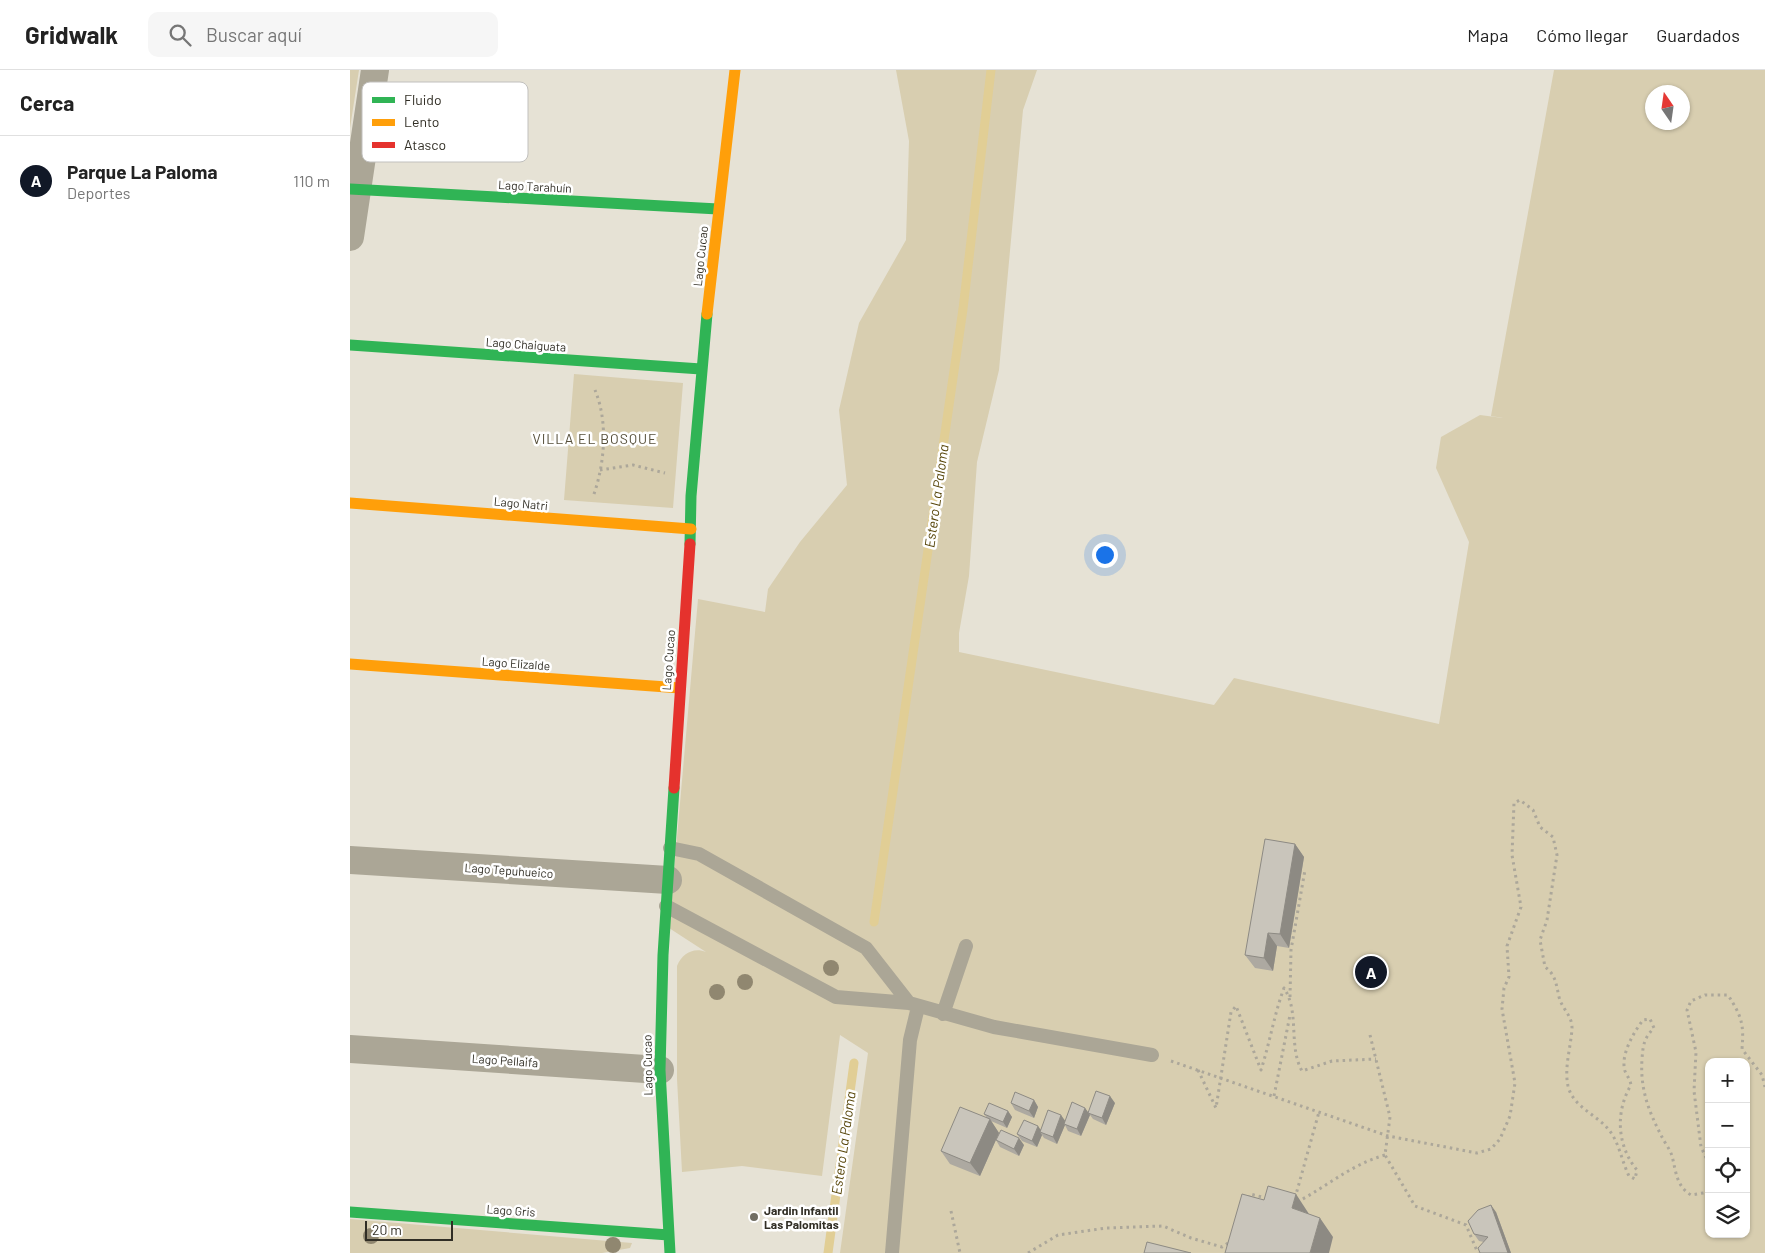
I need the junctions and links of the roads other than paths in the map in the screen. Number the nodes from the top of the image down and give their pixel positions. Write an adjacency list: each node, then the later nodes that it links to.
1 (735, 70): 4 (street, Lago Cucao)
2 (362, 144): 3 (street)
3 (354, 190): 4 (street, Lago Tarahuín); 5 (street)
4 (718, 209): 7 (street, Lago Cucao)
5 (350, 237)
6 (350, 345): 7 (street, Lago Chaiguata)
7 (701, 369): 9 (street, Lago Cucao)
8 (350, 503): 9 (street, Lago Natri)
9 (691, 529): 11 (street, Lago Cucao)
10 (350, 664): 11 (street, Lago Elizalde)
11 (680, 688): 12 (street, Lago Cucao)
12 (670, 848): 14 (street, Lago Cucao); 16 (lane)
13 (350, 860): 14 (street, Lago Tepuhueico)
14 (667, 893): 16 (lane); 20 (street, Lago Cucao)
15 (966, 946): 17 (lane)
16 (914, 1005): 17 (lane); 24 (lane)
17 (943, 1014): 19 (lane)
18 (350, 1049): 20 (street, Lago Pellaifa)
19 (1152, 1055)
20 (660, 1070): 22 (street, Lago Cucao)
21 (350, 1212): 22 (street, Lago Gris)
22 (669, 1235): 23 (street, Lago Cucao)
23 (670, 1253)
24 (892, 1253)

